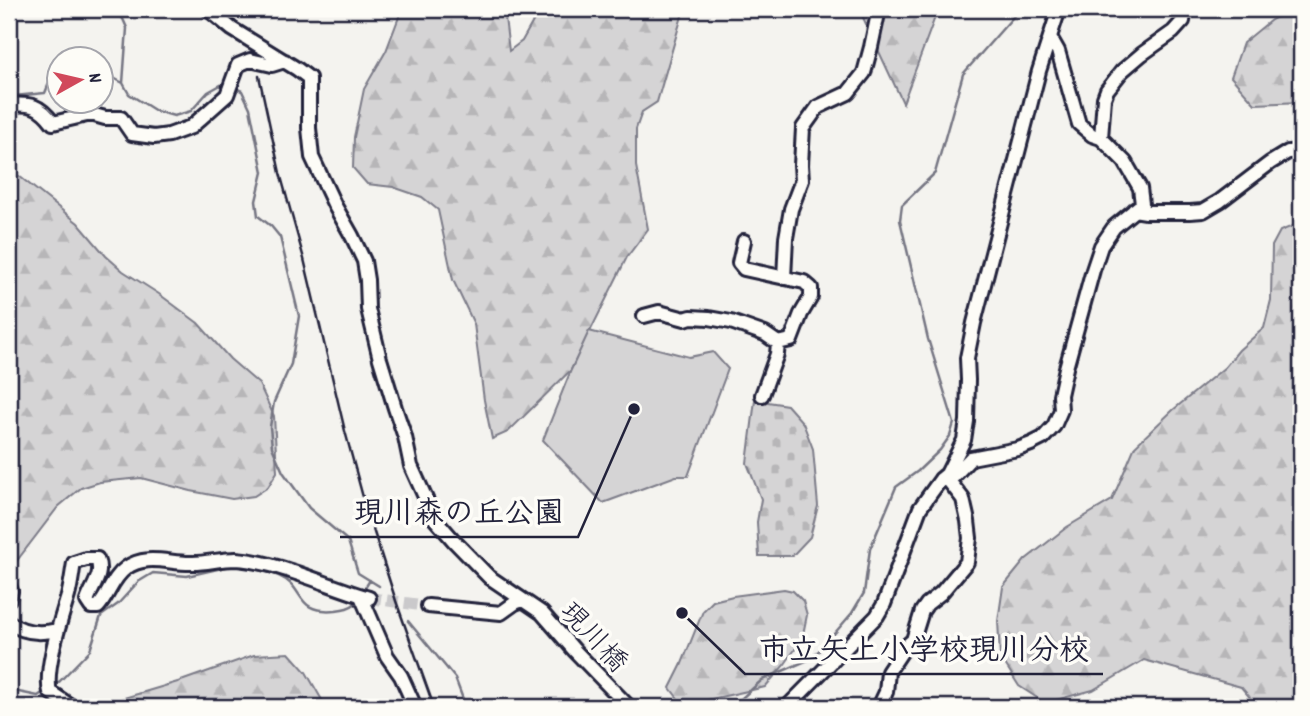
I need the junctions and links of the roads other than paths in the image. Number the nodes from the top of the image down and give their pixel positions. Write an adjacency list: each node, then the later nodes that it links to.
1 (208, 9): 6 (street)
2 (879, 9): 12 (street)
3 (1059, 9): 5 (street)
4 (1185, 9): 8 (street)
5 (1050, 37): 8 (street); 16 (street)
6 (285, 61): 7 (street); 19 (street, 現川橋)
7 (9, 105)
8 (1101, 138): 10 (street)
9 (1301, 151): 10 (street)
10 (1134, 209): 16 (street)
11 (744, 241): 12 (street)
12 (784, 278): 14 (street)
13 (644, 316): 14 (street)
14 (778, 343): 15 (street)
15 (762, 395)
16 (944, 477): 26 (street); 27 (street)
17 (9, 586): 18 (street)
18 (9, 599)
19 (523, 600): 20 (street); 25 (street, 現川橋)
20 (428, 606)
21 (9, 622): 22 (street)
22 (57, 630): 23 (street); 24 (street)
23 (72, 707)
24 (415, 707)
25 (629, 707)
26 (787, 707)
27 (879, 707)

